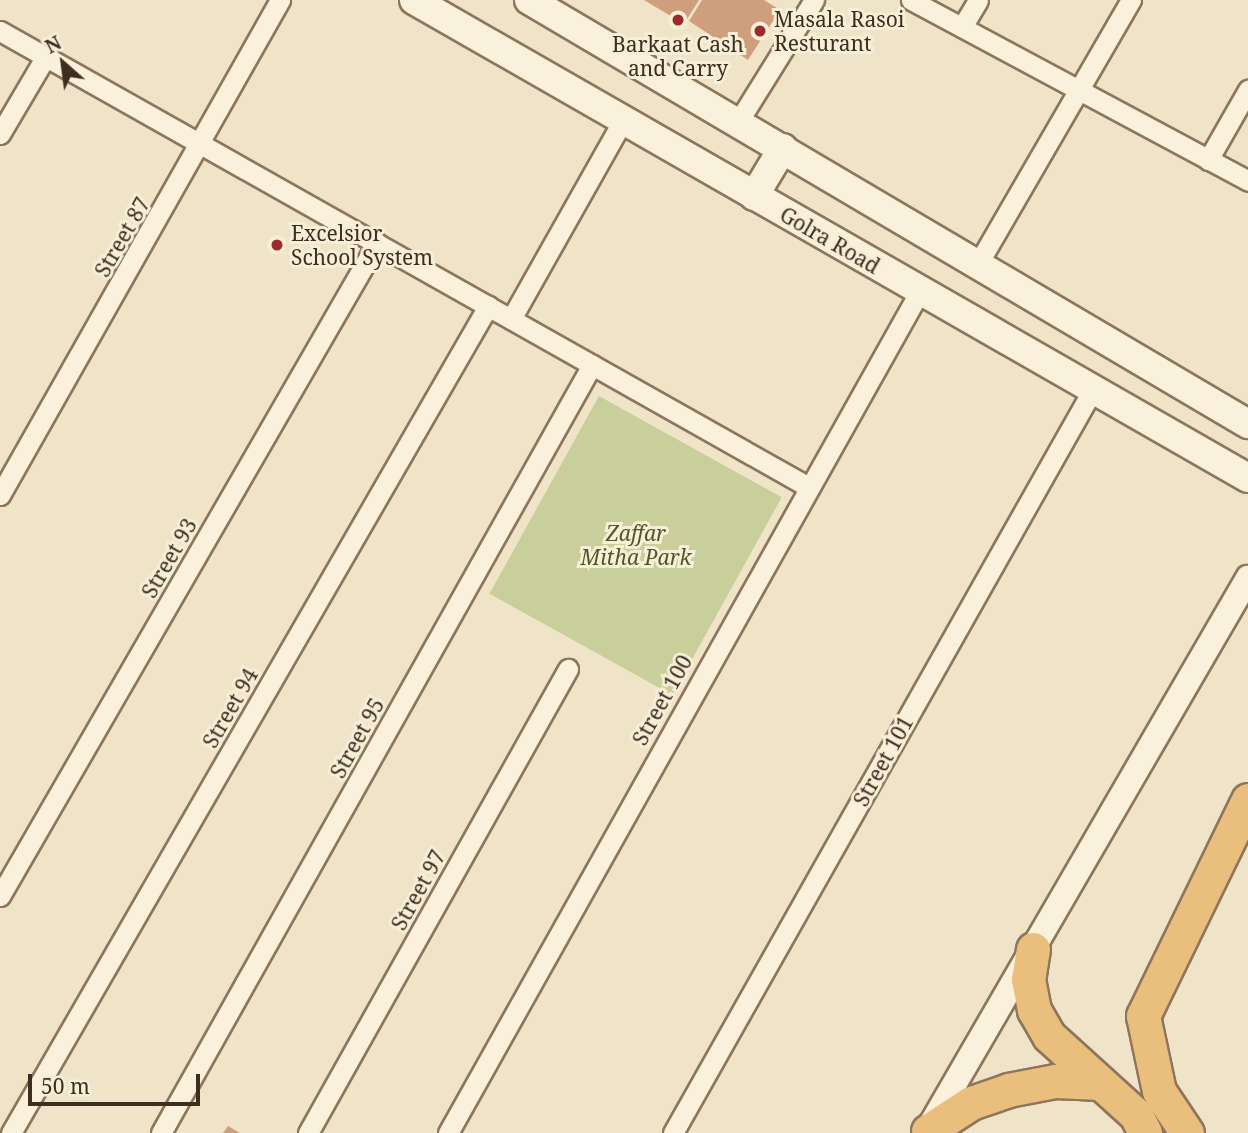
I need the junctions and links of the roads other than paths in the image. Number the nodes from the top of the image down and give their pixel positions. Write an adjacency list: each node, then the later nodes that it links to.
1 (280, 0): 16 (street, Street 87)
2 (414, 0): 13 (main road, Golra Road)
3 (529, 0): 14 (main road)
4 (814, 0): 14 (street)
5 (911, 0): 8 (street)
6 (978, 0): 8 (street)
7 (1131, 0): 12 (street)
8 (962, 27): 12 (street)
9 (0, 31): 10 (street)
10 (46, 57): 15 (street); 16 (street)
11 (1248, 90): 18 (street)
12 (1081, 91): 18 (street); 22 (street)
13 (623, 120): 20 (main road, Golra Road); 25 (street)
14 (738, 122): 17 (main road)
15 (0, 134)
16 (202, 145): 21 (street); 31 (street, Street 87)
17 (783, 148): 20 (main road); 22 (main road)
18 (1208, 160): 19 (street)
19 (1248, 181)
20 (754, 196): 23 (main road, Golra Road)
21 (377, 243): 24 (street); 35 (street, Street 93)
22 (979, 262): 28 (main road)
23 (920, 291): 27 (main road, Golra Road); 30 (street, Street 100)
24 (488, 306): 25 (street); 39 (street, Street 94)
25 (511, 319): 26 (street)
26 (592, 365): 30 (street); 40 (street, Street 95)
27 (1093, 389): 29 (main road, Golra Road); 43 (street, Street 101)
28 (1248, 424)
29 (1248, 478)
30 (807, 486): 42 (street, Street 100)
31 (0, 495)
32 (1248, 578): 36 (street)
33 (568, 669): 41 (street, Street 97)
34 (1248, 800): 45 (highway)
35 (0, 896)
36 (1033, 950): 37 (highway); 38 (street)
37 (1100, 1083): 38 (highway); 44 (highway)
38 (927, 1132)
39 (11, 1133)
40 (161, 1133)
41 (308, 1133)
42 (448, 1133)
43 (673, 1133)
44 (1144, 1133)
45 (1186, 1133)

